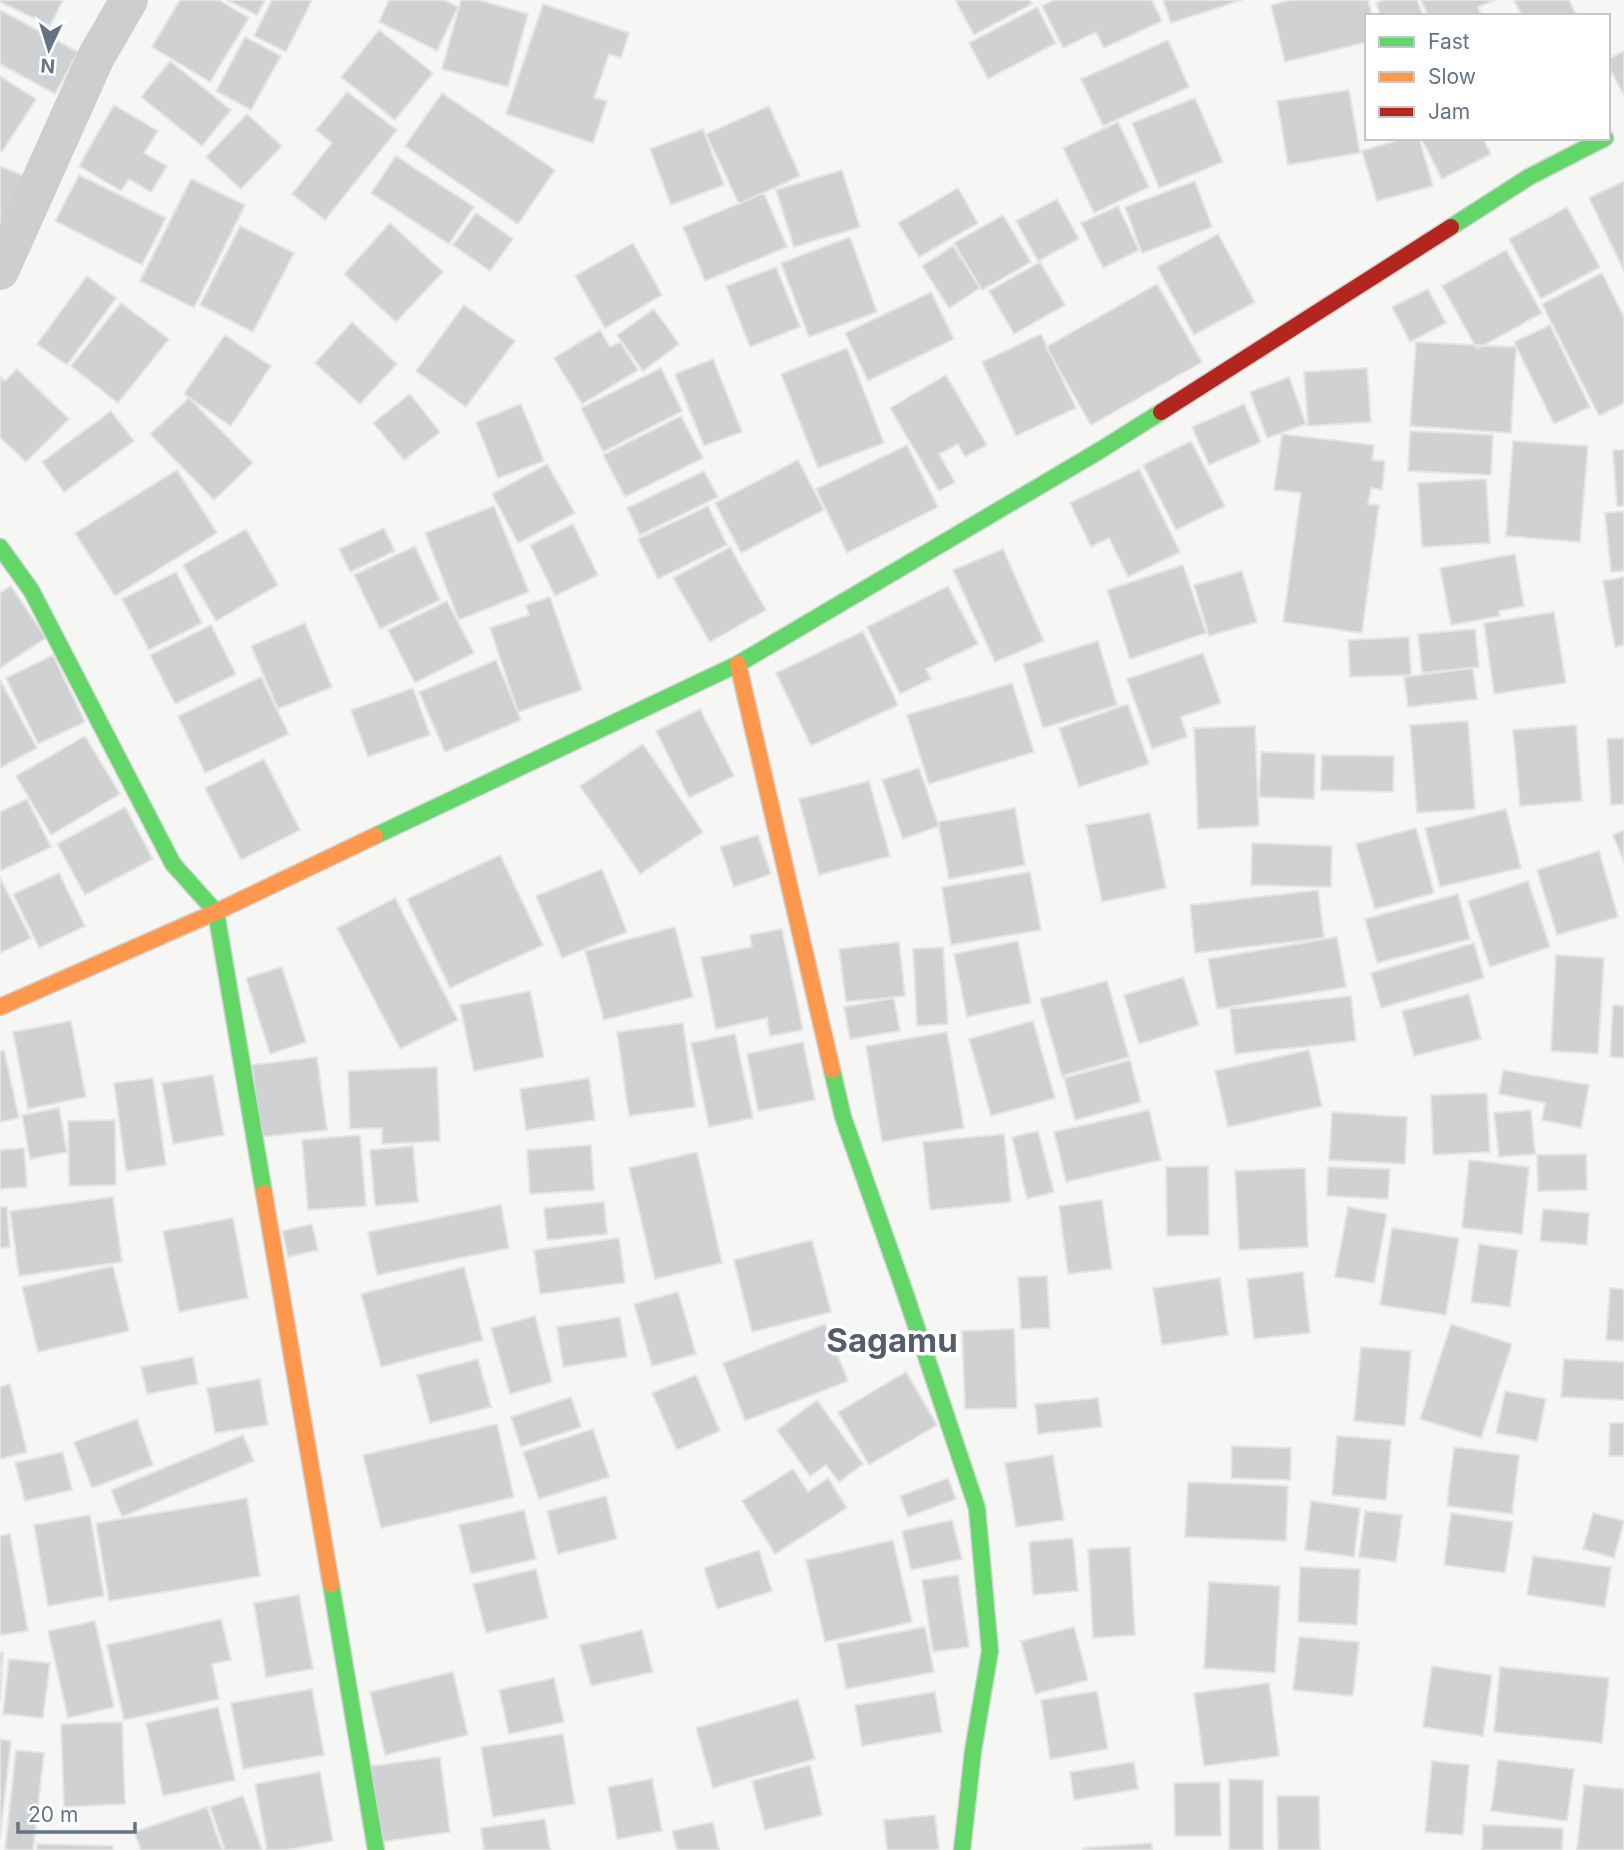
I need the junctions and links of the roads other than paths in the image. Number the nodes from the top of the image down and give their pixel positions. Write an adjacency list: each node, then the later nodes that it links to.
1 (129, 0): 3 (street)
2 (1602, 140): 5 (street)
3 (0, 271)
4 (0, 547): 6 (street)
5 (738, 664): 6 (street); 9 (street)
6 (216, 912): 7 (street); 8 (street)
7 (0, 1007)
8 (376, 1850)
9 (962, 1850)

